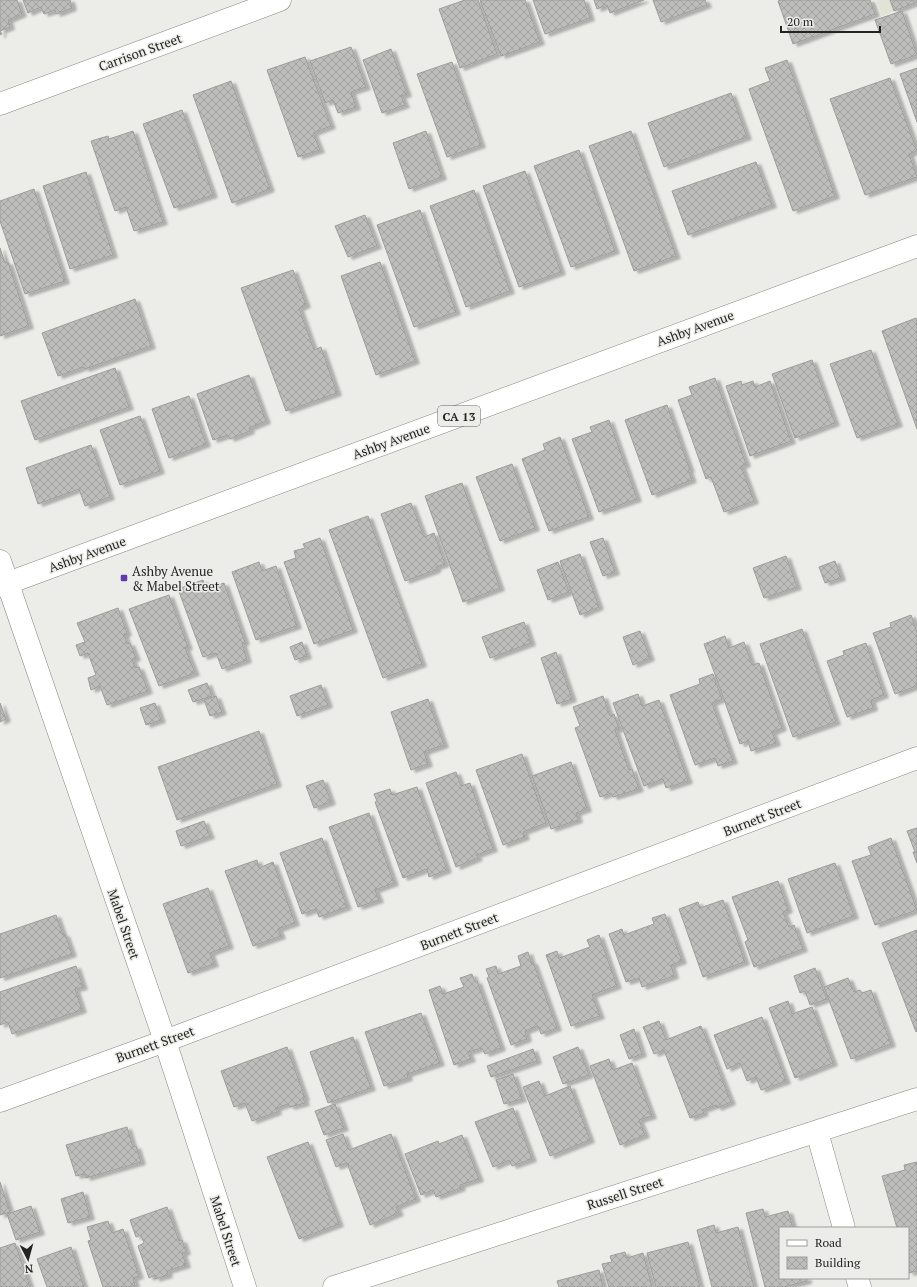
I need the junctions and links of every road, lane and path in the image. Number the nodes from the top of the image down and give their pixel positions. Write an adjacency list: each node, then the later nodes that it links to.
1 (280, 0): 2 (street, Carrison Street)
2 (0, 104)
3 (917, 246): 5 (street, Ashby Avenue / CA 13)
4 (0, 561): 5 (street, Mabel Street)
5 (4, 585): 7 (street, Mabel Street)
6 (917, 758): 7 (street, Burnett Street)
7 (165, 1041): 9 (street, Burnett Street); 13 (street, Mabel Street)
8 (917, 1099): 10 (street, Russell Street)
9 (0, 1101)
10 (817, 1132): 11 (street); 12 (street, Russell Street)
11 (844, 1227)
12 (360, 1283): 14 (street, Russell Street)
13 (245, 1287)
14 (334, 1287)

